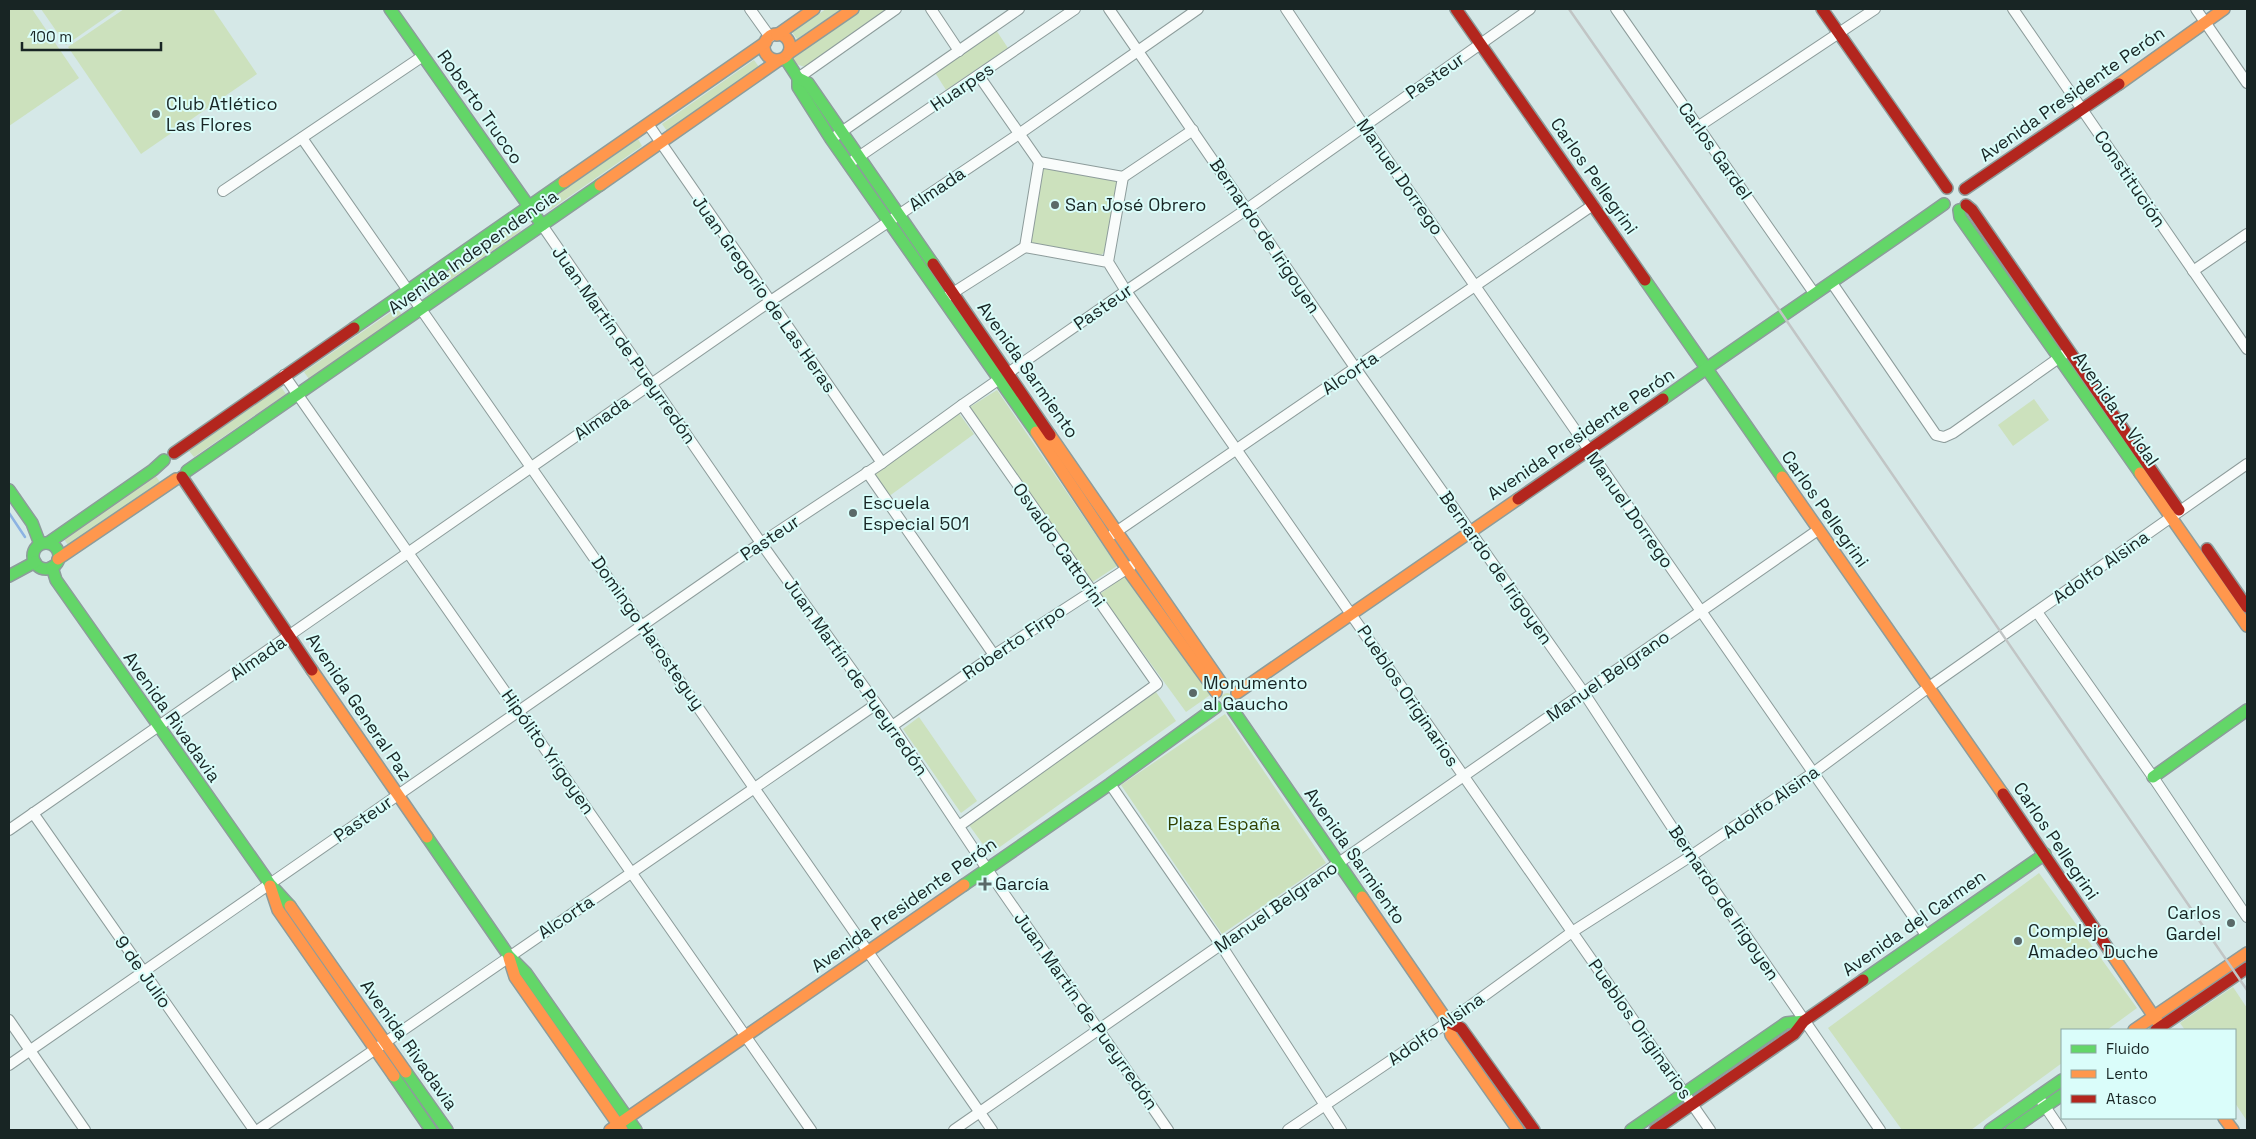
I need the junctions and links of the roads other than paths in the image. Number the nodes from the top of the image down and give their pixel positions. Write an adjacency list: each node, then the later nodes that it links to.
1 (390, 9): 26 (main road, Roberto Trucco)
2 (750, 9): 22 (street)
3 (814, 9): 22 (main road, Avenida Independencia)
4 (853, 9): 27 (main road, Avenida Independencia)
5 (896, 9): 29 (street)
6 (931, 9): 25 (street)
7 (1019, 9): 25 (street)
8 (1075, 9): 28 (street, Huarpes)
9 (1109, 9): 24 (street, Bernardo de Irigoyen)
10 (1198, 9): 24 (street, Almada)
11 (1286, 9): 33 (street, Manuel Dorrego)
12 (1456, 9): 23 (main road, Carlos Pellegrini)
13 (1530, 9): 23 (street, Pasteur)
14 (1616, 9): 34 (street, Carlos Gardel)
15 (1822, 9): 21 (main road)
16 (1875, 9): 21 (street)
17 (2013, 9): 31 (street, Constitución)
18 (2196, 9): 20 (street)
19 (2224, 9): 20 (main road, Avenida Presidente Perón)
20 (2205, 21): 30 (street); 31 (main road, Avenida Presidente Perón)
21 (1839, 33): 34 (street); 44 (main road)
22 (771, 38): 27 (main road); 27 (main road); 32 (main road, Avenida Independencia)
23 (1480, 44): 33 (street, Pasteur); 49 (main road, Carlos Pellegrini)
24 (1138, 50): 35 (street, Bernardo de Irigoyen); 37 (street, Almada)
25 (958, 51): 36 (street)
26 (423, 56): 38 (street); 48 (main road, Roberto Trucco)
27 (784, 57): 29 (main road, Avenida Sarmiento); 40 (main road, Avenida Independencia)
28 (979, 76): 37 (street); 41 (street, Huarpes)
29 (798, 78): 36 (main road, Avenida Sarmiento); 39 (main road, Avenida Sarmiento)
30 (2247, 83)
31 (2083, 110): 45 (main road, Avenida Presidente Perón); 57 (street, Constitución)
32 (648, 124): 40 (street, Juan Gregorio de Las Heras); 48 (main road, Avenida Independencia)
33 (1364, 126): 51 (street, Pasteur); 59 (street, Manuel Dorrego)
34 (1699, 126): 62 (street, Carlos Gardel)
35 (1193, 130): 43 (street); 51 (street, Bernardo de Irigoyen)
36 (841, 133): 39 (street); 41 (main road, Avenida Sarmiento)
37 (1019, 134): 42 (street); 52 (street, Almada)
38 (302, 138): 46 (street); 60 (street, Domingo Harosteguy)
39 (831, 139): 41 (main road, Avenida Sarmiento)
40 (660, 143): 53 (main road, Avenida Independencia); 64 (street, Juan Gregorio de Las Heras)
41 (854, 161): 52 (main road, Avenida Sarmiento)
42 (1039, 162): 43 (street); 55 (street)
43 (1123, 177): 56 (street)
44 (1947, 188): 45 (main road); 47 (main road)
45 (1965, 189): 50 (main road)
46 (223, 191)
47 (1944, 204): 50 (main road); 58 (main road, Avenida Presidente Perón)
48 (528, 206): 53 (main road, Roberto Trucco); 60 (main road, Avenida Independencia)
49 (1592, 206): 59 (street, Alcorta); 70 (main road, Carlos Pellegrini)
50 (1962, 208): 67 (main road, Avenida A. Vidal); 68 (main road, Avenida A. Vidal)
51 (1247, 210): 61 (street, Pasteur); 69 (street, Bernardo de Irigoyen)
52 (895, 217): 63 (main road, Avenida Sarmiento); 64 (street, Almada)
53 (542, 225): 65 (main road, Avenida Independencia); 73 (street, Juan Martín de Pueyrredón)
54 (2247, 234): 57 (street)
55 (1025, 247): 56 (street); 63 (street)
56 (1108, 262): 61 (street, Pueblos Originarios)
57 (2193, 271): 66 (street, Constitución)
58 (1832, 283): 62 (main road, Avenida Presidente Perón); 68 (street)
59 (1475, 286): 69 (street, Alcorta); 77 (street, Manuel Dorrego)
60 (408, 289): 65 (street, Domingo Harosteguy); 71 (main road, Avenida Independencia)
61 (1126, 290): 72 (street, Pasteur); 76 (street, Pueblos Originarios)
62 (1814, 293): 70 (main road, Avenida Presidente Perón)
63 (948, 296): 72 (main road, Avenida Sarmiento)
64 (769, 302): 73 (street, Almada); 80 (street, Juan Gregorio de Las Heras)
65 (422, 309): 74 (main road, Avenida Independencia); 82 (street, Domingo Harosteguy)
66 (2247, 349)
67 (2070, 350): 68 (street); 86 (main road, Avenida A. Vidal)
68 (2059, 358): 86 (main road, Avenida A. Vidal)
69 (1356, 369): 76 (street, Alcorta); 89 (street, Bernardo de Irigoyen)
70 (1707, 370): 77 (main road, Avenida Presidente Perón); 87 (main road, Carlos Pellegrini)
71 (284, 375): 74 (street, Hipólito Yrigoyen); 78 (main road, Avenida Independencia)
72 (1004, 375): 75 (street, Pasteur); 88 (main road, Avenida Sarmiento); 90 (main road, Avenida Sarmiento)
73 (651, 384): 82 (street, Almada); 91 (street, Juan Martín de Pueyrredón)
74 (298, 395): 84 (main road, Avenida Independencia); 93 (street, Hipólito Yrigoyen)
75 (962, 405): 80 (street, Pasteur); 99 (street, Osvaldo Cattorini)
76 (1236, 450): 88 (street, Alcorta); 103 (street, Pueblos Originarios)
77 (1590, 451): 89 (main road, Avenida Presidente Perón); 101 (street, Manuel Dorrego)
78 (174, 453): 79 (main road); 84 (main road)
79 (164, 460): 84 (main road); 92 (main road)
80 (882, 463): 83 (street, Pasteur)
81 (2247, 464): 86 (street, Adolfo Alsina)
82 (532, 467): 93 (street, Almada); 104 (street, Domingo Harosteguy)
83 (867, 472): 91 (street, Pasteur); 107 (street)
84 (182, 476): 96 (main road, Avenida Independencia); 106 (main road, Avenida General Paz)
85 (9, 490): 92 (main road)
86 (2176, 514): 100 (main road, Avenida A. Vidal); 102 (street, Adolfo Alsina); 105 (main road, Avenida A. Vidal)
87 (1818, 530): 101 (street, Manuel Belgrano); 108 (main road, Carlos Pellegrini)
88 (1117, 531): 90 (street, Alcorta); 94 (main road, Avenida Sarmiento)
89 (1470, 531): 103 (main road, Avenida Presidente Perón); 111 (street, Bernardo de Irigoyen)
90 (1108, 539): 97 (main road, Avenida Sarmiento)
91 (761, 543): 104 (street, Pasteur); 112 (street, Juan Martín de Pueyrredón)
92 (44, 544): 95 (main road); 96 (main road)
93 (409, 552): 106 (street, Almada); 116 (street, Hipólito Yrigoyen)
94 (1138, 561): 97 (street, Roberto Firpo); 109 (main road, Avenida Sarmiento)
95 (35, 562): 96 (main road); 98 (main road)
96 (55, 563): 118 (main road, Avenida Rivadavia)
97 (1128, 568): 99 (street, Roberto Firpo); 109 (main road, Avenida Sarmiento)
98 (9, 576)
99 (1091, 591): 107 (street, Roberto Firpo); 126 (street, Osvaldo Cattorini)
100 (2247, 607)
101 (1701, 612): 111 (street, Manuel Belgrano); 119 (street, Manuel Dorrego)
102 (2037, 612): 108 (street, Adolfo Alsina); 121 (street)
103 (1352, 614): 110 (main road, Avenida Presidente Perón); 120 (street, Pueblos Originarios)
104 (642, 626): 116 (street, Pasteur); 123 (street, Domingo Harosteguy)
105 (2247, 626)
106 (289, 636): 118 (street, Almada); 124 (main road, Avenida General Paz)
107 (994, 655): 117 (street, Roberto Firpo)
108 (1929, 687): 119 (street, Adolfo Alsina); 128 (main road, Carlos Pellegrini)
109 (1220, 689): 110 (main road); 113 (main road)
110 (1237, 692): 114 (main road)
111 (1584, 693): 120 (street, Manuel Belgrano); 129 (street, Bernardo de Irigoyen)
112 (875, 705): 117 (street, Juan Martín de Pueyrredón); 123 (street, Alcorta)
113 (1216, 707): 114 (main road); 122 (main road, Avenida Presidente Perón)
114 (1233, 710): 130 (main road, Avenida Sarmiento)
115 (2247, 710): 121 (main road)
116 (520, 711): 124 (street, Pasteur); 132 (street, Hipólito Yrigoyen)
117 (892, 726): 126 (street, Juan Martín de Pueyrredón)
118 (158, 728): 125 (street, Almada); 133 (main road, Avenida Rivadavia)
119 (1813, 773): 129 (street, Adolfo Alsina); 136 (street, Manuel Dorrego)
120 (1464, 776): 130 (street, Manuel Belgrano); 135 (street, Pueblos Originarios)
121 (2153, 776): 134 (street)
122 (1110, 784): 131 (main road, Avenida Presidente Perón); 137 (street)
123 (755, 788): 132 (street, Alcorta); 138 (street, Domingo Harosteguy)
124 (398, 795): 133 (street, Pasteur); 140 (main road, Avenida General Paz)
125 (33, 813): 127 (street, Almada); 142 (street, 9 de Julio)
126 (959, 826): 131 (street, Juan Martín de Pueyrredón)
127 (9, 830)
128 (2044, 854): 136 (main road, Avenida del Carmen); 143 (main road, Carlos Pellegrini)
129 (1692, 856): 135 (street, Adolfo Alsina); 145 (street, Bernardo de Irigoyen)
130 (1339, 864): 137 (street, Manuel Belgrano); 146 (main road, Avenida Sarmiento)
131 (987, 869): 138 (main road, Avenida Presidente Perón); 149 (street, Juan Martín de Pueyrredón)
132 (632, 872): 140 (street, Alcorta); 150 (street, Hipólito Yrigoyen)
133 (270, 884): 142 (street, Pasteur); 151 (main road, Avenida Rivadavia); 153 (main road, Avenida Rivadavia)
134 (2247, 918)
135 (1572, 932): 146 (street, Adolfo Alsina); 156 (street, Pueblos Originarios)
136 (1926, 935): 145 (main road, Avenida del Carmen)
137 (1221, 945): 149 (street, Manuel Belgrano); 160 (street)
138 (868, 951): 150 (main road, Avenida Presidente Perón); 162 (street, Domingo Harosteguy)
139 (2247, 953): 143 (main road)
140 (508, 956): 151 (street, Alcorta); 164 (main road, Avenida General Paz)
141 (2247, 968): 148 (main road)
142 (143, 972): 152 (street, Pasteur); 166 (street, 9 de Julio)
143 (2154, 1016): 147 (main road); 148 (main road, Carlos Pellegrini)
144 (9, 1020): 152 (street)
145 (1804, 1021): 156 (main road, Avenida del Carmen); 159 (main road, Avenida del Carmen); 182 (street, Bernardo de Irigoyen)
146 (1448, 1022): 160 (street, Adolfo Alsina); 177 (main road, Avenida Sarmiento); 178 (main road, Avenida Sarmiento)
147 (2135, 1029)
148 (2160, 1029)
149 (1099, 1030): 162 (street, Manuel Belgrano); 174 (street, Juan Martín de Pueyrredón)
150 (746, 1036): 164 (main road, Avenida Presidente Perón); 171 (street, Hipólito Yrigoyen)
151 (386, 1042): 153 (street, Alcorta); 169 (main road, Avenida Rivadavia)
152 (30, 1050): 154 (street, Pasteur); 165 (street)
153 (375, 1050): 167 (street, Alcorta); 168 (main road, Avenida Rivadavia)
154 (9, 1065)
155 (2061, 1081): 158 (main road)
156 (1684, 1093): 159 (street, Pueblos Originarios); 179 (main road, Avenida del Carmen)
157 (2061, 1096): 161 (main road)
158 (2038, 1097): 161 (street); 183 (main road)
159 (1692, 1105): 180 (main road, Avenida del Carmen); 181 (street, Pueblos Originarios)
160 (1324, 1106): 175 (street, Adolfo Alsina); 176 (street)
161 (2045, 1107): 184 (main road); 185 (street)
162 (980, 1113): 172 (street, Manuel Belgrano); 173 (street, Domingo Harosteguy)
163 (2225, 1119): 186 (main road)
164 (620, 1126): 170 (main road, Avenida General Paz)
165 (85, 1130)
166 (254, 1130)
167 (258, 1130)
168 (431, 1130)
169 (447, 1130)
170 (636, 1130)
171 (811, 1130)
172 (954, 1130)
173 (992, 1130)
174 (1168, 1130)
175 (1288, 1130)
176 (1341, 1130)
177 (1518, 1130)
178 (1534, 1130)
179 (1631, 1130)
180 (1655, 1130)
181 (1710, 1130)
182 (1880, 1130)
183 (1990, 1130)
184 (2012, 1130)
185 (2061, 1130)
186 (2233, 1130)

